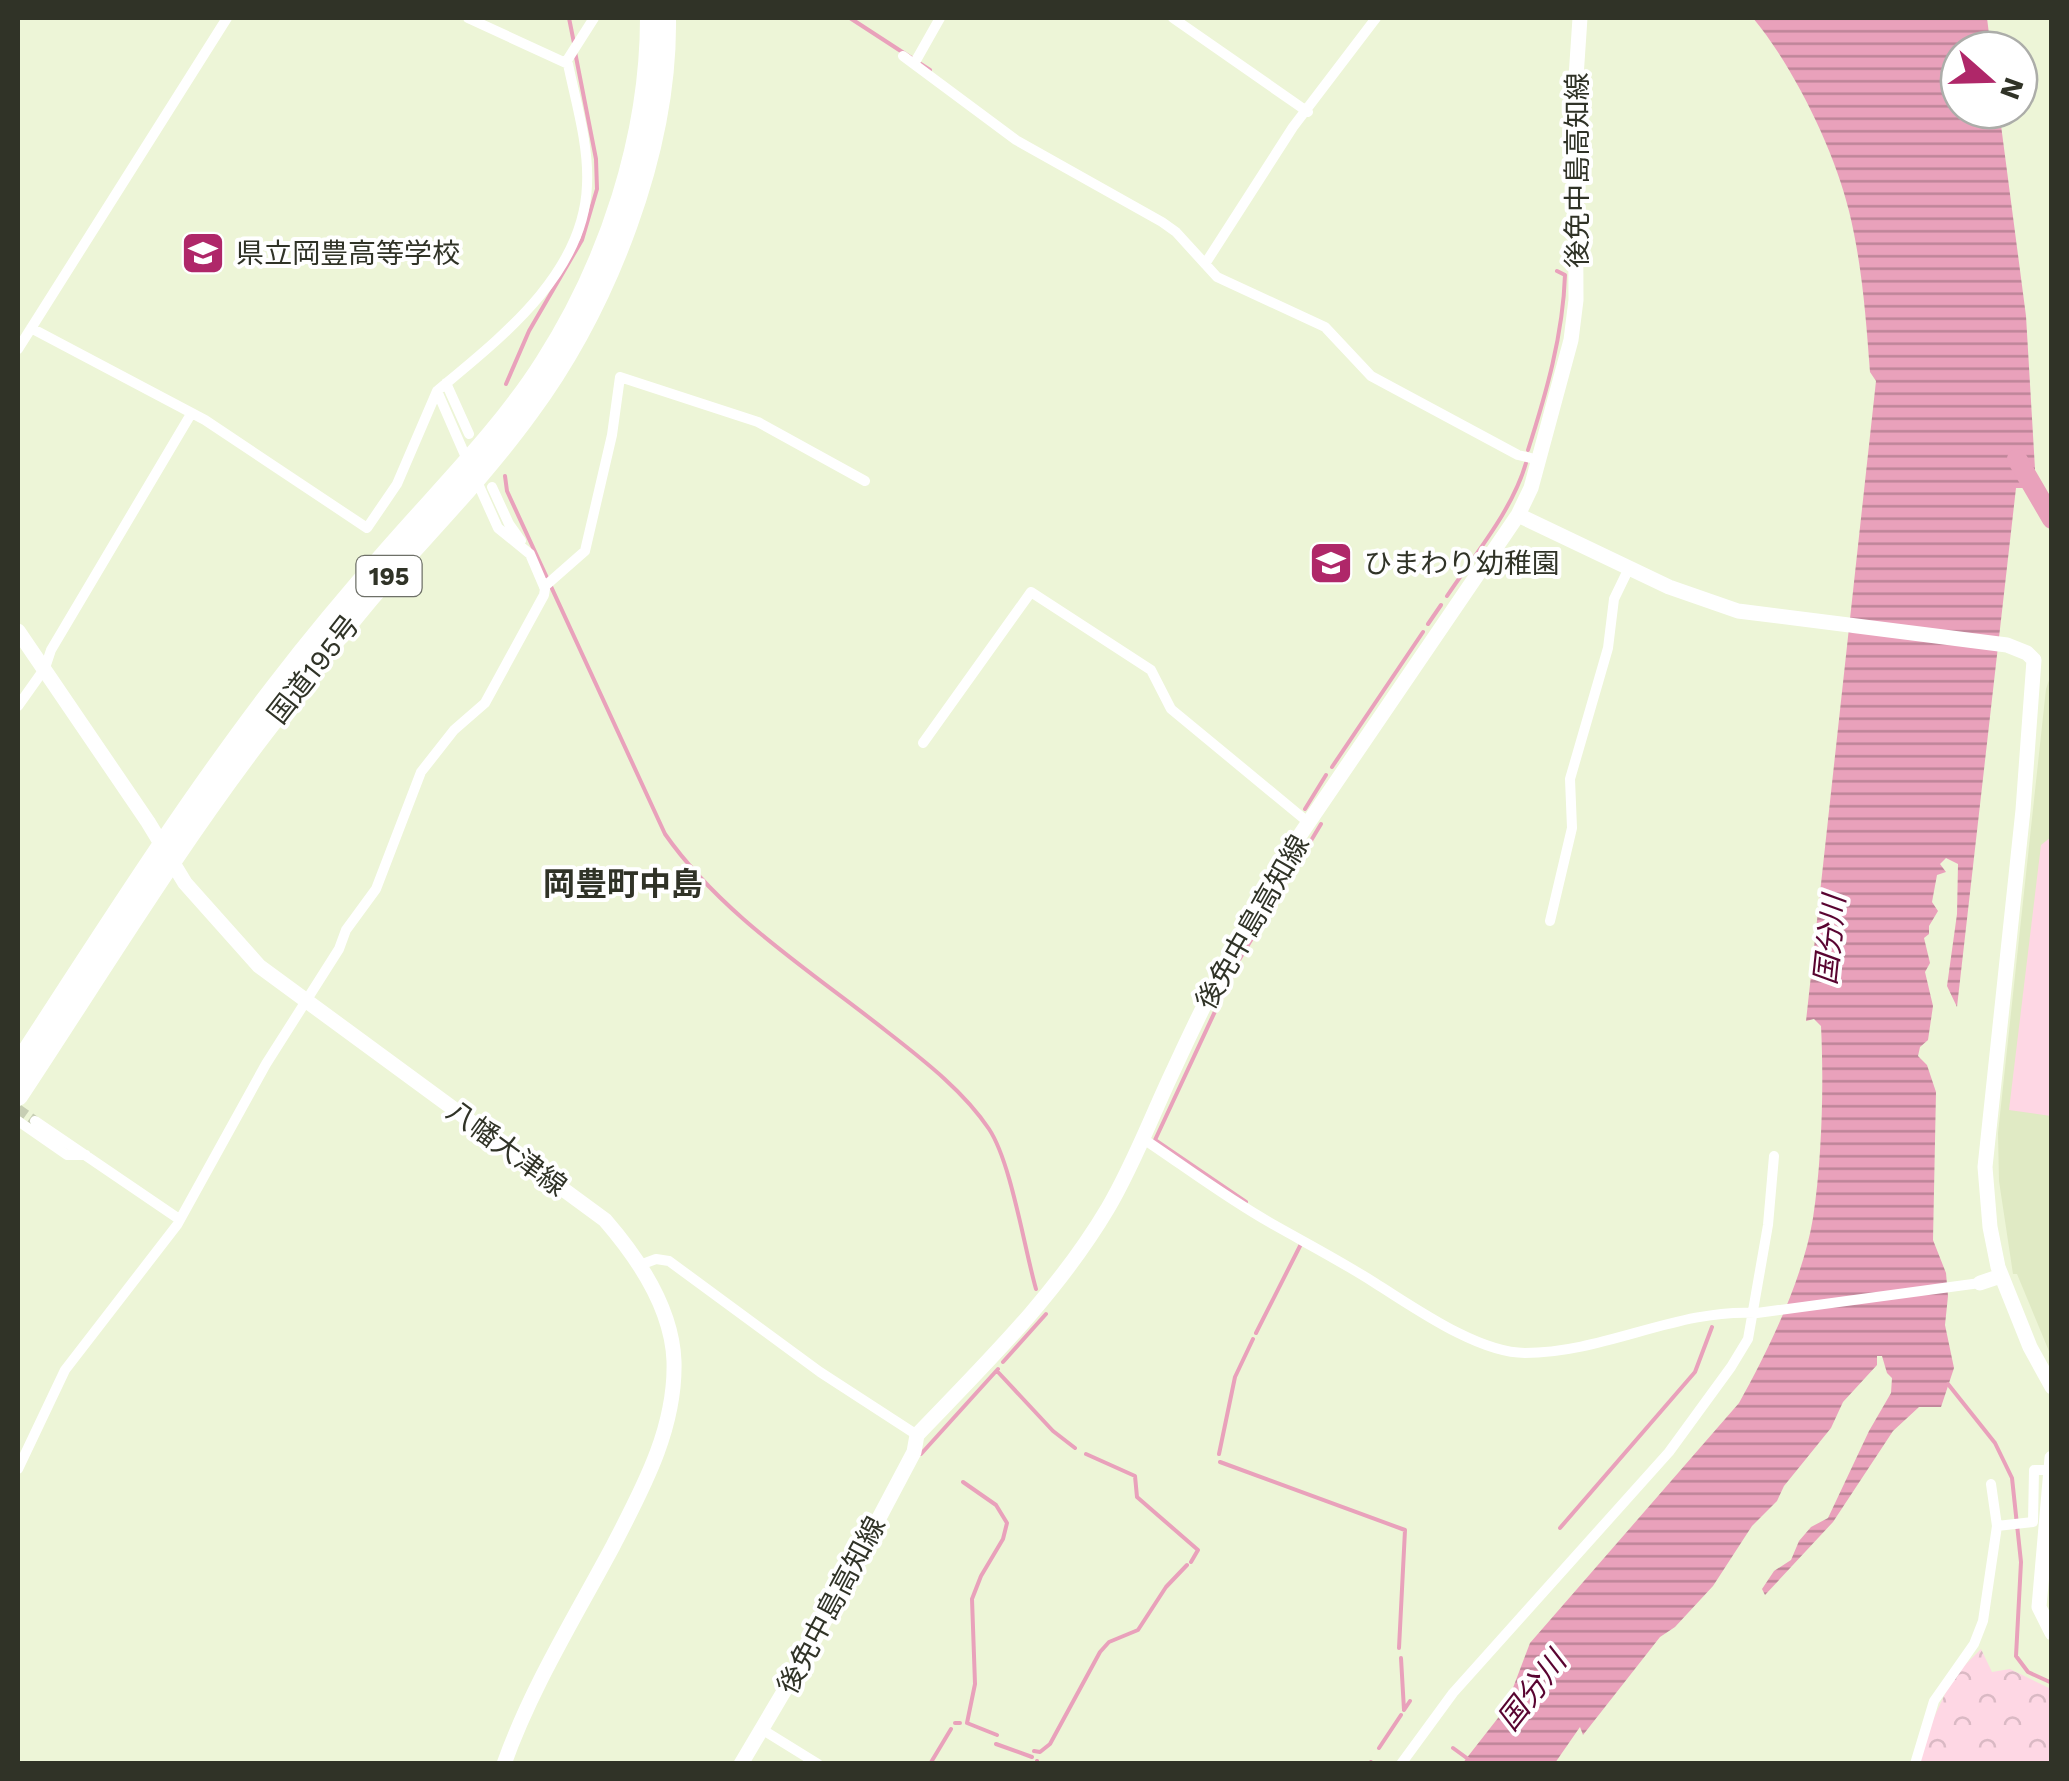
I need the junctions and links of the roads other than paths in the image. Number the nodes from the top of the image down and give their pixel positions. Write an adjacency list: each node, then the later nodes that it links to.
1 (227, 18): 15 (street)
2 (468, 18): 10 (street)
3 (594, 18): 10 (street)
4 (650, 18): 21 (highway, 国道195号 / 195)
5 (666, 18): 21 (highway, 国道195号 / 195)
6 (940, 18): 12 (street)
7 (1173, 18): 13 (street)
8 (1376, 18): 13 (street)
9 (1576, 19): 20 (main road, 後免中島高知線)
10 (571, 53): 17 (street)
11 (904, 56): 12 (street)
12 (914, 64): 14 (street)
13 (1308, 112): 14 (street)
14 (1205, 264): 20 (street)
15 (31, 328): 16 (street); 18 (street)
16 (18, 349)
17 (441, 387): 18 (street); 19 (street); 21 (street)
18 (191, 414): 30 (street)
19 (468, 434)
20 (1538, 460): 23 (main road, 後免中島高知線)
21 (479, 476): 24 (street); 24 (street); 34 (highway, 国道195号 / 195)
22 (864, 480): 26 (street)
23 (1518, 516): 25 (main road); 33 (main road, 後免中島高知線)
24 (530, 554): 26 (street)
25 (1629, 568): 29 (main road); 35 (street)
26 (547, 584): 36 (street)
27 (18, 632): 30 (main road, 八幡大津線)
28 (2052, 653): 29 (main road)
29 (2034, 660): 46 (main road)
30 (44, 668): 31 (street); 34 (main road, 八幡大津線)
31 (18, 706)
32 (923, 742): 33 (street)
33 (1309, 823): 41 (main road, 後免中島高知線)
34 (167, 854): 36 (main road, 八幡大津線); 37 (highway, 国道195号 / 195); 38 (highway, 国道195号 / 195)
35 (1550, 921)
36 (304, 1002): 44 (street); 45 (main road, 八幡大津線)
37 (18, 1065)
38 (18, 1096)
39 (18, 1121): 42 (street)
40 (35, 1121): 42 (street)
41 (1142, 1138): 48 (street); 50 (main road, 後免中島高知線)
42 (86, 1155): 44 (street)
43 (1774, 1156): 48 (street)
44 (179, 1219): 52 (street)
45 (640, 1265): 50 (street); 57 (main road, 八幡大津線)
46 (2002, 1276): 47 (main road); 49 (main road)
47 (1980, 1283): 48 (street)
48 (1754, 1313): 60 (street)
49 (2052, 1388)
50 (917, 1435): 56 (main road, 後免中島高知線)
51 (2051, 1464): 54 (street); 55 (main road)
52 (18, 1469)
53 (1992, 1484): 54 (street)
54 (2002, 1526): 61 (street)
55 (2052, 1633)
56 (764, 1730): 58 (main road, 後免中島高知線); 59 (street)
57 (504, 1764)
58 (741, 1764)
59 (818, 1764)
60 (1400, 1764)
61 (1915, 1764)

